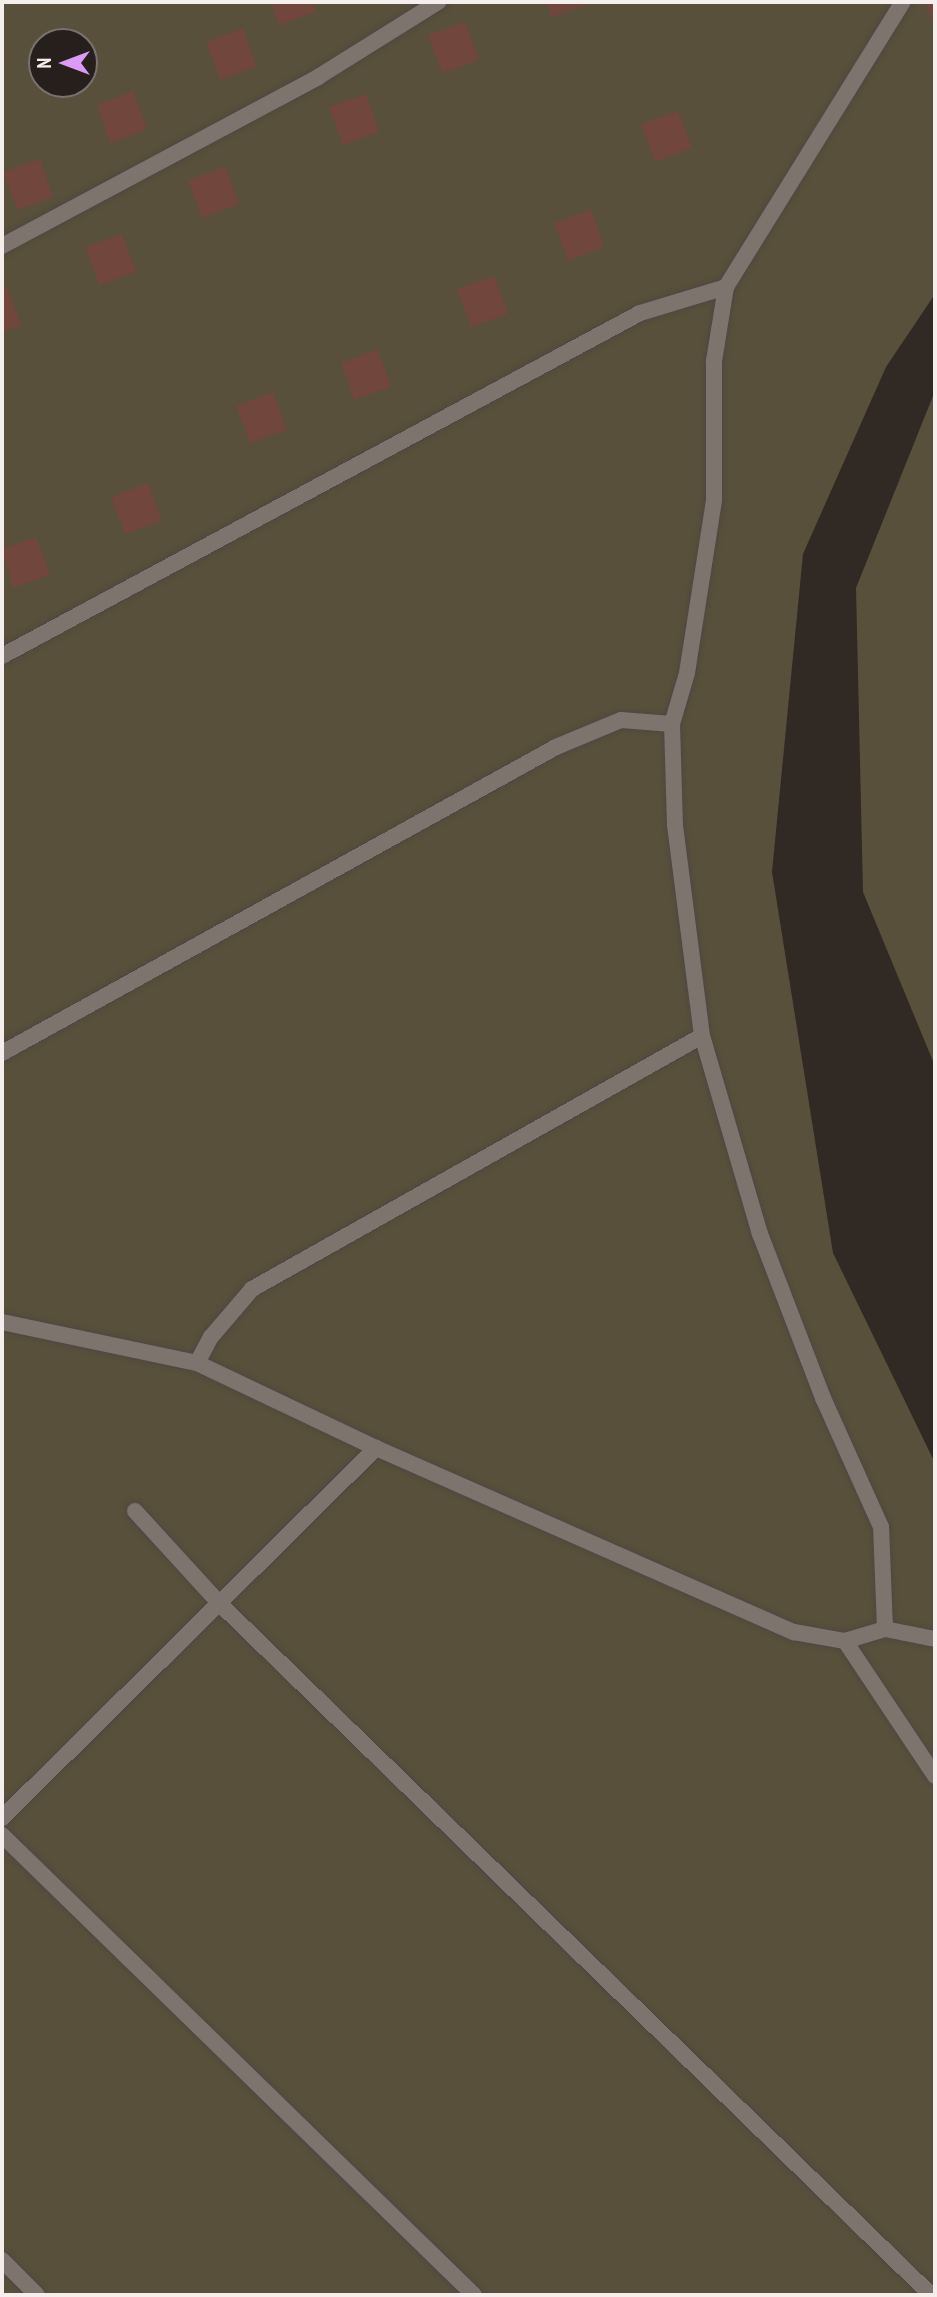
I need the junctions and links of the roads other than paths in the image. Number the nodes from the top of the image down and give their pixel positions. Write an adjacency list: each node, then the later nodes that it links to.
1 (438, 2): 3 (lane)
2 (904, 2): 4 (lane)
3 (2, 246)
4 (726, 287): 5 (lane); 6 (lane)
5 (2, 656)
6 (672, 724): 7 (lane); 8 (lane)
7 (702, 1036): 10 (lane); 14 (lane)
8 (2, 1053)
9 (2, 1322): 10 (lane)
10 (197, 1363): 11 (lane)
11 (376, 1448): 13 (lane); 16 (lane)
12 (135, 1510): 13 (lane)
13 (219, 1603): 18 (lane); 23 (lane)
14 (885, 1629): 15 (lane); 16 (lane)
15 (935, 1639)
16 (845, 1641): 17 (lane)
17 (935, 1776)
18 (2, 1818)
19 (2, 1835): 22 (lane)
20 (2, 2260): 21 (lane)
21 (37, 2295)
22 (474, 2295)
23 (931, 2295)

